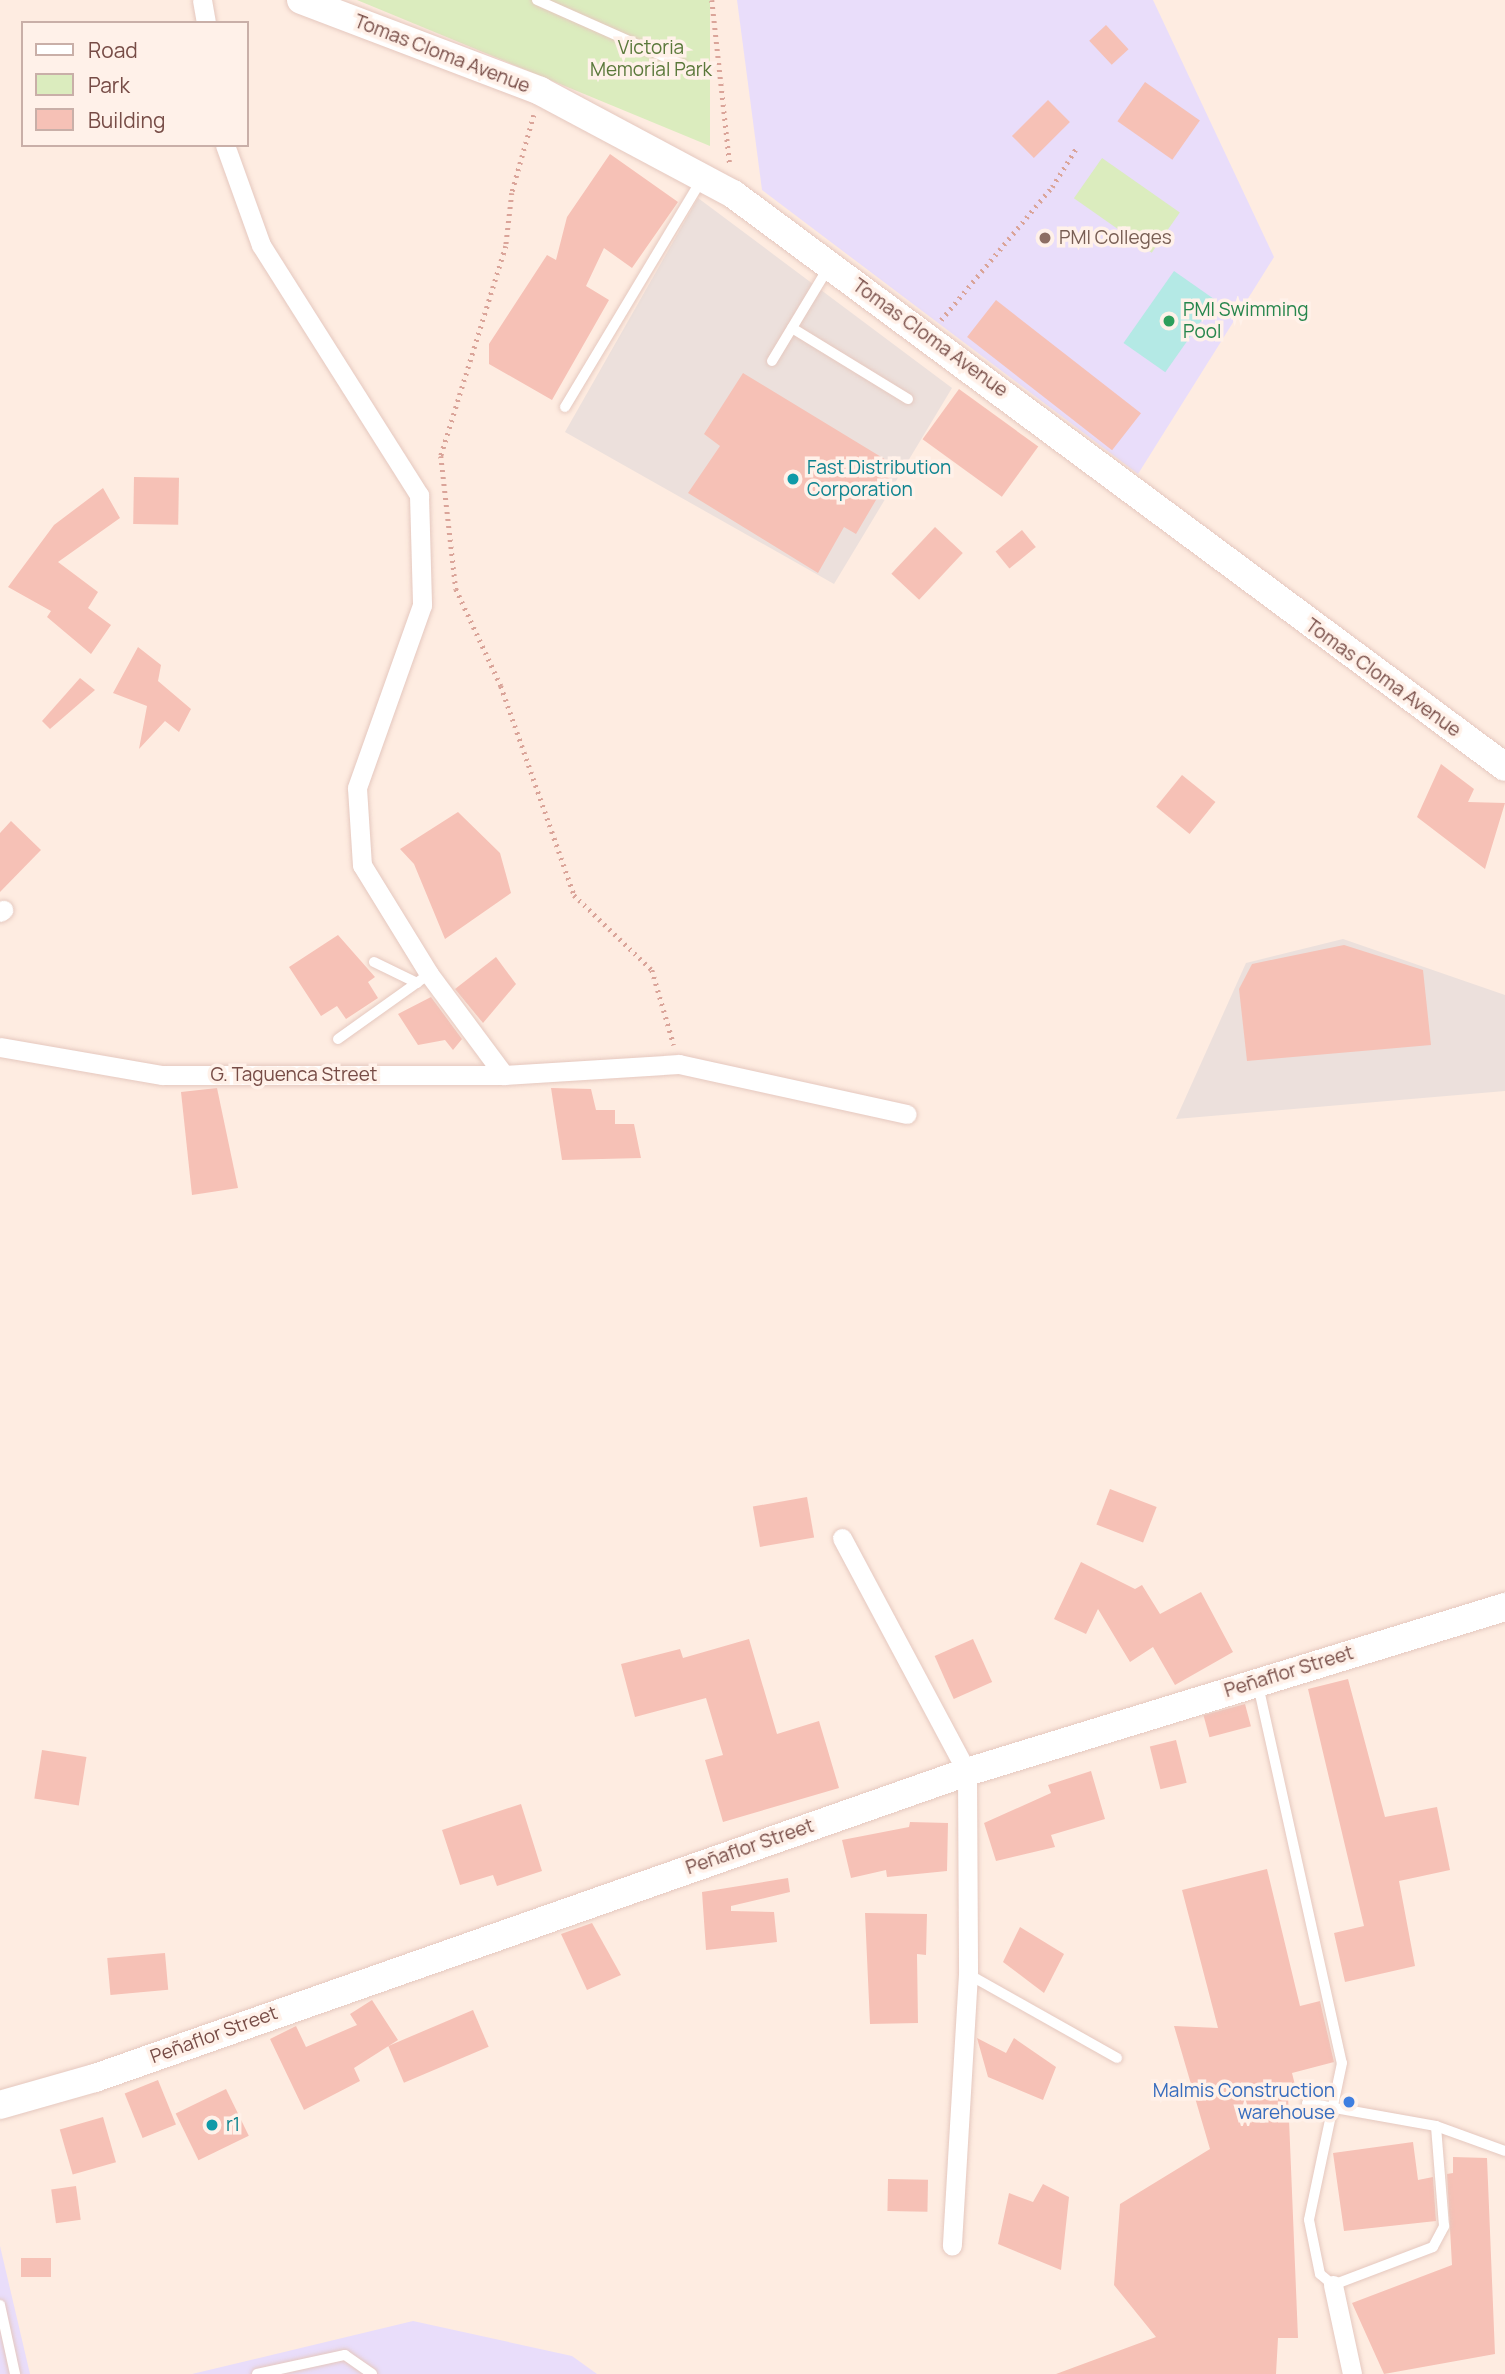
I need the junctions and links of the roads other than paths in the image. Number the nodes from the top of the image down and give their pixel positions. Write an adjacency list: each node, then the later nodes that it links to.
1 (202, 0): 4 (street)
2 (301, 0): 7 (main road, Tomas Cloma Avenue)
3 (537, 0): 5 (lane)
4 (206, 21)
5 (681, 64)
6 (226, 147): 15 (street)
7 (703, 178): 8 (main road, Tomas Cloma Avenue); 12 (lane)
8 (830, 265): 9 (lane); 13 (main road, Tomas Cloma Avenue)
9 (792, 327): 10 (lane); 11 (lane)
10 (772, 362)
11 (908, 399)
12 (565, 407)
13 (1505, 768)
14 (373, 962): 15 (lane)
15 (423, 979): 16 (lane); 18 (street)
16 (338, 1039)
17 (0, 1047): 18 (street, G. Taguenca Street)
18 (504, 1076): 19 (street, G. Taguenca Street)
19 (907, 1114)
20 (842, 1538): 23 (street)
21 (1505, 1607): 22 (main road, Peñaflor Street)
22 (1257, 1682): 23 (main road, Peñaflor Street); 28 (lane)
23 (968, 1772): 24 (street); 27 (main road, Peñaflor Street)
24 (968, 1974): 25 (lane); 31 (street)
25 (1117, 2058)
26 (1307, 2103): 28 (lane)
27 (0, 2105)
28 (1335, 2107): 29 (lane); 32 (lane)
29 (1436, 2126): 30 (lane); 32 (lane)
30 (1505, 2151)
31 (952, 2246)
32 (1333, 2285): 37 (street)
33 (0, 2305): 34 (lane)
34 (15, 2374)
35 (257, 2374): 36 (lane)
36 (372, 2374)
37 (1352, 2374)

